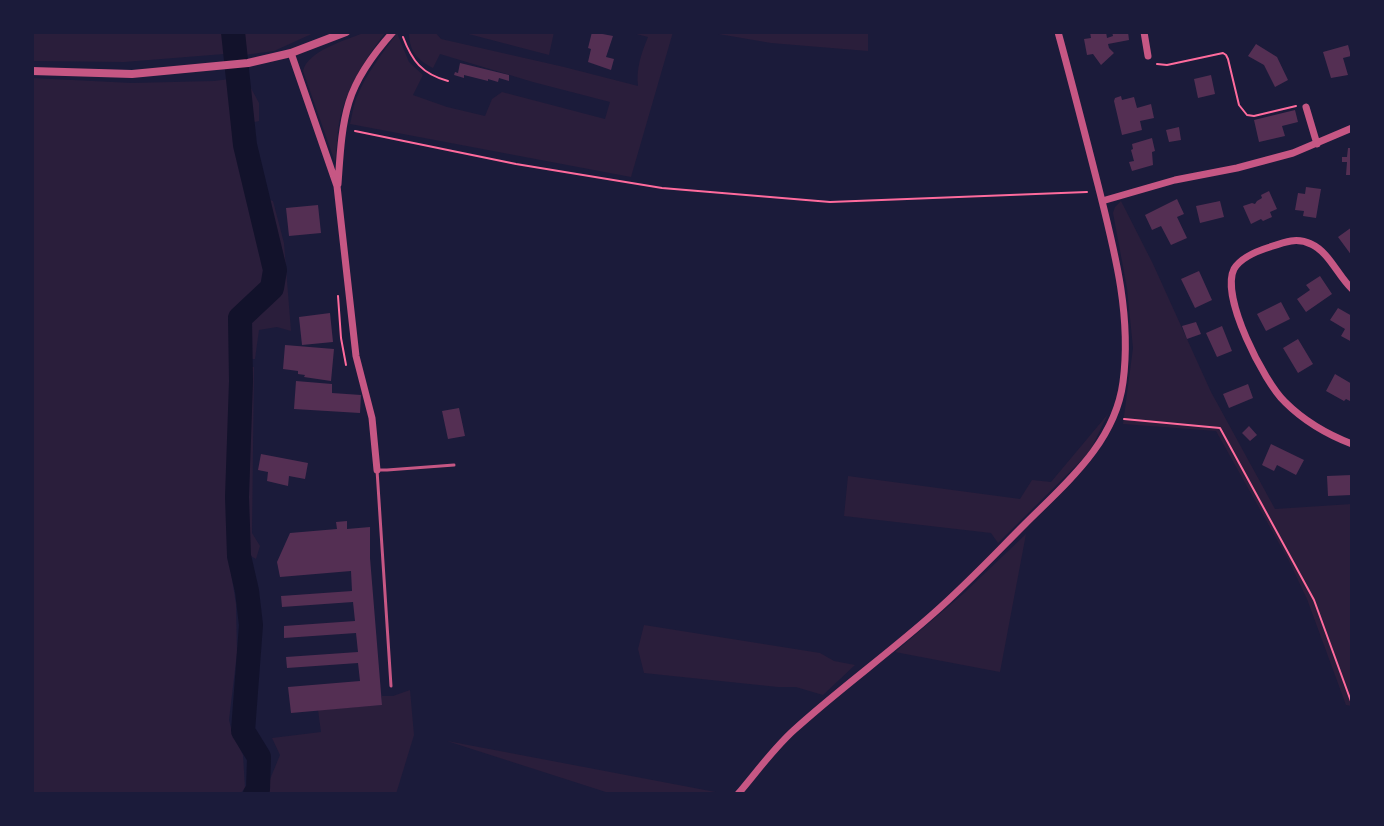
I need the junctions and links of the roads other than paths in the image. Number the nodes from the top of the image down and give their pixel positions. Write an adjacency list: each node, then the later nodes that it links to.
1 (346, 32): 5 (street)
2 (393, 32): 11 (street)
3 (1058, 32): 12 (street)
4 (1144, 32): 6 (street)
5 (291, 53): 7 (street); 11 (street)
6 (1148, 56)
7 (32, 71)
8 (1306, 107): 10 (street)
9 (1352, 128): 10 (street)
10 (1317, 144): 12 (street)
11 (337, 186): 16 (street)
12 (1102, 201): 18 (street)
13 (1352, 289): 14 (street)
14 (1352, 444)
15 (454, 465): 16 (lane)
16 (377, 470): 17 (lane)
17 (391, 686)
18 (738, 794)

